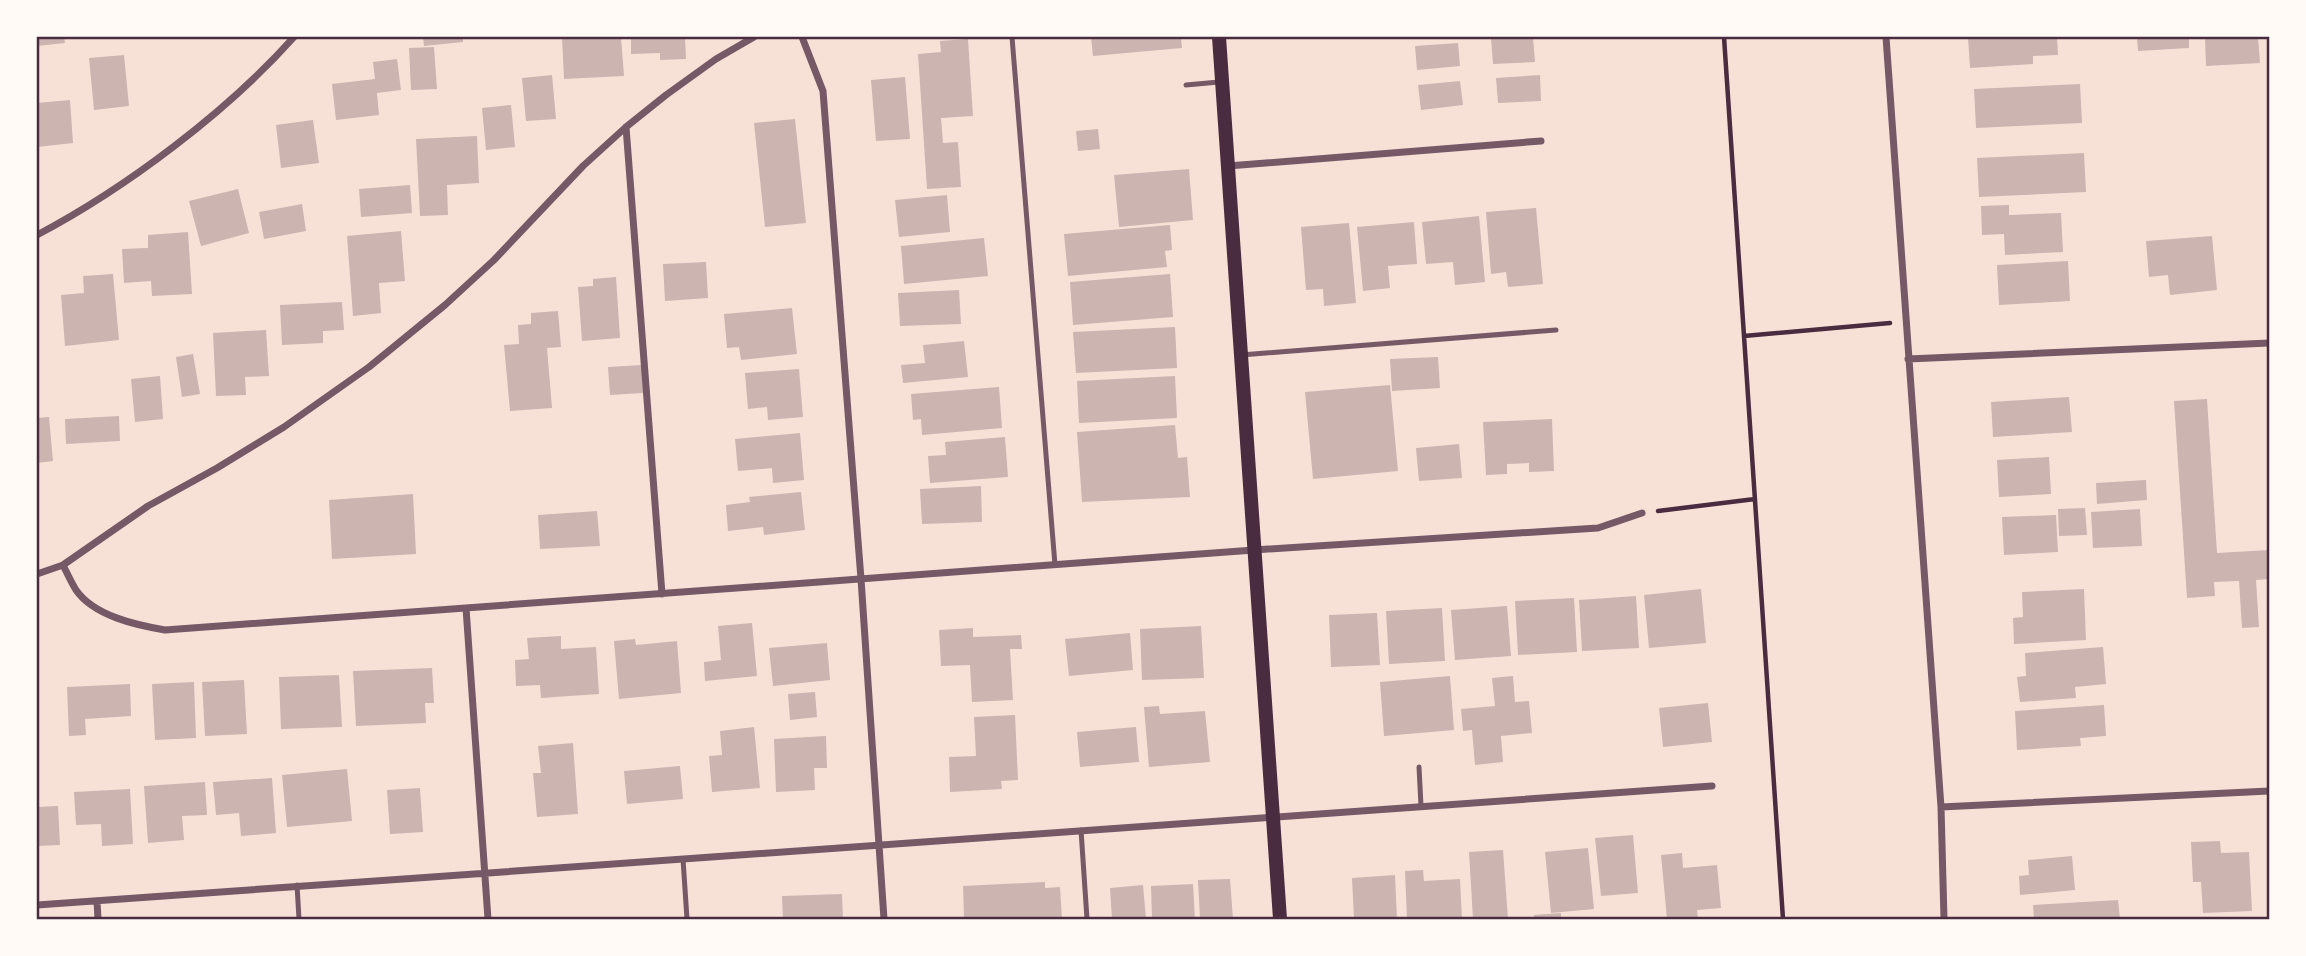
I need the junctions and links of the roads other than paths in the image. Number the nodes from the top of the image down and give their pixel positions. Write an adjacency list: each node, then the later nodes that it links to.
1 (294, 37): 12 (street)
2 (754, 37): 9 (street)
3 (802, 37): 22 (street)
4 (1012, 37): 20 (lane)
5 (1219, 37): 7 (main road)
6 (1886, 37): 16 (street)
7 (1222, 82): 8 (lane); 11 (main road)
8 (1186, 85)
9 (626, 127): 19 (street); 23 (street)
10 (1541, 141): 11 (street)
11 (1228, 166): 15 (main road)
12 (37, 234)
13 (1556, 330): 15 (lane)
14 (2269, 343): 16 (street)
15 (1241, 355): 18 (main road)
16 (1908, 359): 29 (street)
17 (1642, 513): 18 (street)
18 (1255, 550): 20 (street); 30 (main road)
19 (63, 565): 21 (street); 24 (street)
20 (1055, 565): 22 (street)
21 (37, 574)
22 (861, 579): 23 (street); 32 (street)
23 (662, 594): 24 (street)
24 (466, 608): 34 (street)
25 (1419, 767): 28 (lane)
26 (1713, 786): 28 (street)
27 (2269, 791): 29 (street)
28 (1420, 806): 30 (street)
29 (1941, 807): 45 (street)
30 (1273, 817): 31 (street); 44 (main road)
31 (1082, 830): 32 (street); 43 (lane)
32 (879, 845): 33 (street); 42 (street)
33 (683, 859): 34 (street); 41 (lane)
34 (485, 873): 35 (street); 40 (street)
35 (297, 885): 36 (street); 39 (lane)
36 (97, 901): 37 (street); 38 (street)
37 (37, 905)
38 (98, 919)
39 (299, 919)
40 (488, 919)
41 (687, 919)
42 (884, 919)
43 (1087, 919)
44 (1280, 919)
45 (1944, 919)

